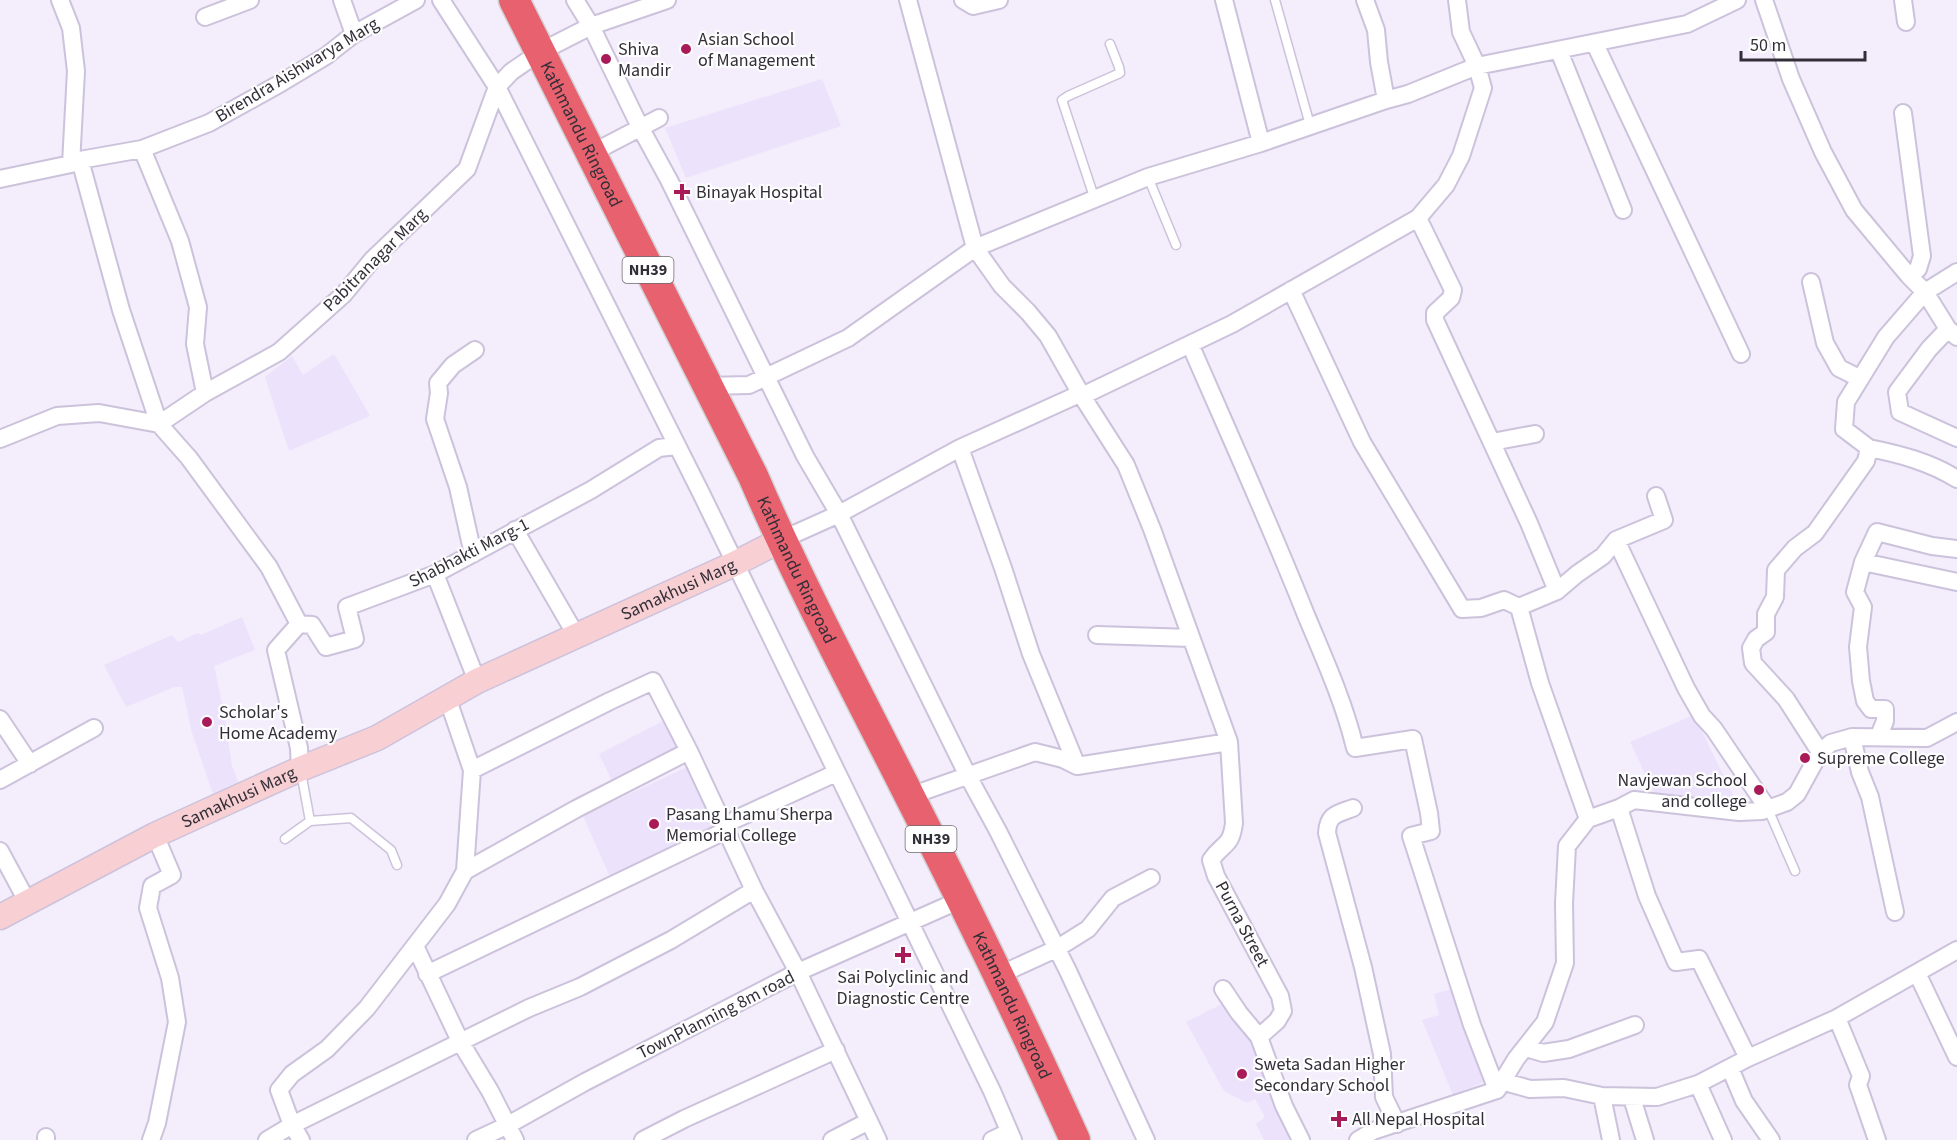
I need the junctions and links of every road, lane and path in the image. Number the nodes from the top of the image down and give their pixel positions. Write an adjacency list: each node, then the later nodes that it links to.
1 (60, 0): 37 (street)
2 (250, 0): 19 (street)
3 (342, 0): 22 (street)
4 (416, 0): 22 (street, Birendra Aishwarya Marg)
5 (441, 0): 28 (street)
6 (514, 0): 26 (highway, Kathmandu Ringroad / NH39)
7 (575, 0): 21 (street)
8 (667, 0): 21 (street, Pabitranagar Marg)
9 (909, 0): 44 (street)
10 (963, 0): 11 (street)
11 (999, 0)
12 (1224, 0): 34 (street)
13 (1275, 0): 32 (lane)
14 (1365, 0): 29 (street)
15 (1457, 0): 27 (street)
16 (1737, 0): 24 (street)
17 (1764, 0): 46 (street)
18 (1903, 0): 20 (street)
19 (205, 17)
20 (1906, 22)
21 (591, 26): 26 (street, Pabitranagar Marg); 33 (street)
22 (354, 34): 35 (street, Birendra Aishwarya Marg)
23 (1110, 44): 40 (lane)
24 (1595, 44): 25 (street); 53 (street)
25 (1559, 51): 27 (street); 41 (street)
26 (540, 52): 28 (street, Pabitranagar Marg); 36 (highway, Kathmandu Ringroad / NH39)
27 (1477, 66): 29 (street); 42 (street)
28 (497, 87): 57 (street, Pabitranagar Marg); 64 (street)
29 (1386, 100): 32 (street)
30 (1903, 113): 46 (street)
31 (659, 118): 33 (street)
32 (1310, 125): 34 (street)
33 (640, 127): 36 (street); 54 (street)
34 (1261, 143): 38 (street)
35 (142, 149): 37 (street, Birendra Aishwarya Marg); 57 (street)
36 (590, 154): 56 (highway, Kathmandu Ringroad / NH39)
37 (75, 162): 39 (street, Birendra Aishwarya Marg); 59 (street)
38 (1148, 177): 40 (street); 43 (lane)
39 (0, 179)
40 (1095, 200): 44 (street)
41 (1623, 210)
42 (1418, 218): 48 (street); 63 (street)
43 (1176, 245)
44 (975, 248): 54 (street); 58 (street)
45 (1957, 272): 49 (street)
46 (1909, 276): 49 (street)
47 (1811, 282): 55 (street)
48 (1291, 290): 51 (street); 80 (street)
49 (1925, 292): 50 (street); 55 (street)
50 (1952, 333): 61 (street)
51 (1190, 345): 58 (street); 140 (street)
52 (475, 350): 74 (street)
53 (1741, 354)
54 (765, 377): 56 (street); 69 (street)
55 (1859, 378): 66 (street)
56 (706, 386): 71 (highway, Kathmandu Ringroad / NH39)
57 (205, 393): 59 (street, Pabitranagar Marg)
58 (1082, 396): 65 (street); 84 (street)
59 (159, 424): 62 (street); 81 (street, Shabhakti Marg-1)
60 (1535, 434): 63 (street)
61 (1957, 438)
62 (0, 439)
63 (1492, 442): 79 (street)
64 (676, 446): 70 (street, Shabhakti Marg-1); 76 (street)
65 (960, 448): 69 (street); 96 (street)
66 (1869, 448): 67 (street); 94 (street)
67 (1957, 479)
68 (1656, 496): 72 (street)
69 (839, 514): 71 (street); 100 (street)
70 (515, 530): 74 (street, Shabhakti Marg-1); 82 (street)
71 (781, 540): 76 (main road, Samakhusi Marg); 102 (highway, Kathmandu Ringroad / NH39)
72 (1616, 540): 79 (street); 105 (street)
73 (1957, 549): 75 (street)
74 (472, 554): 77 (street, Shabhakti Marg-1)
75 (1863, 562): 78 (street); 90 (street)
76 (734, 564): 82 (main road, Samakhusi Marg); 99 (street)
77 (435, 574): 81 (street, Shabhakti Marg-1); 85 (street)
78 (1957, 582)
79 (1557, 591): 80 (street)
80 (1519, 607): 106 (street)
81 (299, 624): 97 (street)
82 (576, 634): 85 (main road, Samakhusi Marg)
83 (1097, 635): 84 (street)
84 (1191, 638): 92 (street)
85 (477, 681): 86 (main road, Samakhusi Marg)
86 (447, 697): 97 (main road, Samakhusi Marg); 98 (street)
87 (0, 719): 95 (street)
88 (1957, 722): 90 (street)
89 (94, 728): 95 (street)
90 (1879, 736): 91 (street)
91 (1852, 737): 94 (street); 119 (street)
92 (1229, 742): 96 (street); 132 (street, Purna Street)
93 (689, 751): 98 (street); 108 (street); 113 (street)
94 (1820, 752): 105 (street)
95 (30, 764): 101 (street)
96 (1077, 766): 100 (street)
97 (300, 769): 107 (lane); 109 (main road, Samakhusi Marg)
98 (472, 770): 113 (street)
99 (836, 773): 108 (street); 121 (street)
100 (968, 776): 102 (street); 123 (street)
101 (0, 780)
102 (910, 796): 117 (highway, Kathmandu Ringroad / NH39)
103 (1353, 808): 144 (street)
104 (1619, 808): 105 (street); 106 (street); 137 (street)
105 (1768, 809): 114 (lane)
106 (1588, 819): 134 (street)
107 (310, 821): 110 (lane); 112 (lane)
108 (732, 825): 116 (street); 127 (street)
109 (155, 835): 118 (main road, Samakhusi Marg); 149 (street)
110 (285, 839)
111 (0, 851): 118 (street)
112 (397, 865)
113 (465, 871): 122 (street)
114 (1795, 871)
115 (1151, 878): 123 (street)
116 (754, 890): 125 (street); 133 (street)
117 (960, 900): 121 (street, TownPlanning 8m road); 128 (highway, Kathmandu Ringroad / NH39)
118 (28, 903): 120 (main road, Samakhusi Marg)
119 (1895, 912)
120 (0, 917)
121 (911, 922): 125 (street, TownPlanning 8m road); 147 (street)
122 (415, 946): 127 (street); 145 (street)
123 (1056, 949): 128 (street); 157 (street)
124 (1957, 950): 126 (street)
125 (798, 972): 135 (street); 146 (street, TownPlanning 8m road)
126 (1917, 973): 130 (street); 136 (street)
127 (427, 974): 133 (street)
128 (997, 976): 156 (highway, Kathmandu Ringroad / NH39)
129 (1223, 989): 132 (street)
130 (1837, 1018): 137 (street); 148 (street)
131 (1635, 1025): 134 (street)
132 (1259, 1037): 158 (street)
133 (461, 1043): 145 (street); 146 (street)
134 (1526, 1048): 140 (street)
135 (836, 1050): 143 (street); 152 (street)
136 (1957, 1057)
137 (1748, 1058): 138 (street)
138 (1730, 1068): 139 (street); 163 (street)
139 (1698, 1084): 142 (street); 162 (street)
140 (1499, 1085): 141 (street); 144 (street)
141 (1602, 1096): 142 (street); 160 (street)
142 (1632, 1098): 161 (street)
143 (869, 1121): 153 (street); 154 (street)
144 (1397, 1124): 159 (street)
145 (296, 1133): 150 (street)
146 (511, 1133): 151 (street, TownPlanning 8m road)
147 (1011, 1136): 155 (street)
148 (1873, 1138)
149 (151, 1140)
150 (267, 1140)
151 (476, 1140)
152 (643, 1140)
153 (832, 1140)
154 (878, 1140)
155 (992, 1140)
156 (1075, 1140)
157 (1146, 1140)
158 (1301, 1140)
159 (1358, 1140)
160 (1611, 1140)
161 (1645, 1140)
162 (1723, 1140)
163 (1771, 1140)

